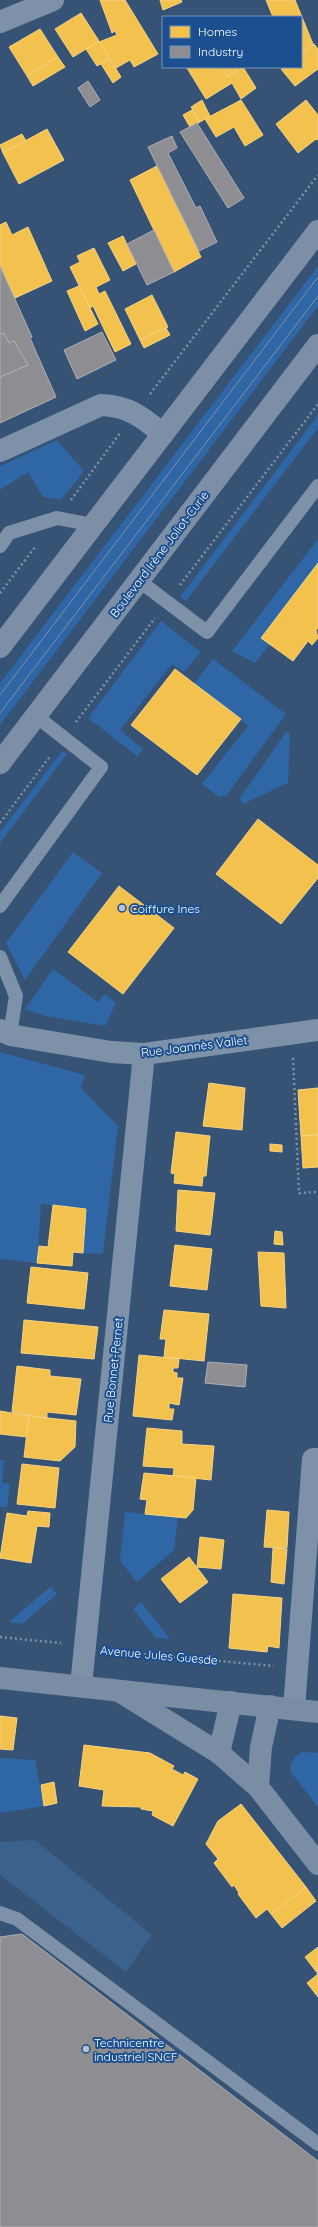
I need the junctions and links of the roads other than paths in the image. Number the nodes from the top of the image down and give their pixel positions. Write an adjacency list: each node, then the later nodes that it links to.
1 (53, 0): 2 (street)
2 (0, 22)
3 (318, 231): 5 (main road)
4 (318, 345): 10 (main road, Boulevard Irène Joliot-Curie)
5 (163, 434): 6 (street); 8 (main road)
6 (0, 451)
7 (318, 486): 10 (lane)
8 (94, 525): 9 (lane); 11 (main road)
9 (0, 546)
10 (138, 580): 12 (main road, Boulevard Irène Joliot-Curie)
11 (0, 647)
12 (36, 716): 13 (main road, Boulevard Irène Joliot-Curie); 14 (lane)
13 (0, 763)
14 (0, 906)
15 (0, 957): 17 (lane)
16 (318, 1030): 18 (street, Rue Joannès Vallet)
17 (5, 1032): 18 (street, Rue Joannès Vallet)
18 (144, 1054): 21 (street, Rue Bonnet-Pernet)
19 (318, 1459): 25 (street)
20 (0, 1678): 21 (street)
21 (81, 1686): 22 (street)
22 (117, 1690): 23 (street); 27 (street)
23 (231, 1702): 24 (street); 27 (street)
24 (270, 1706): 25 (street); 28 (street)
25 (294, 1709): 26 (street)
26 (318, 1712)
27 (219, 1753): 28 (street)
28 (258, 1787): 29 (street)
29 (318, 1864)
30 (0, 1913): 31 (lane)
31 (318, 2144)

